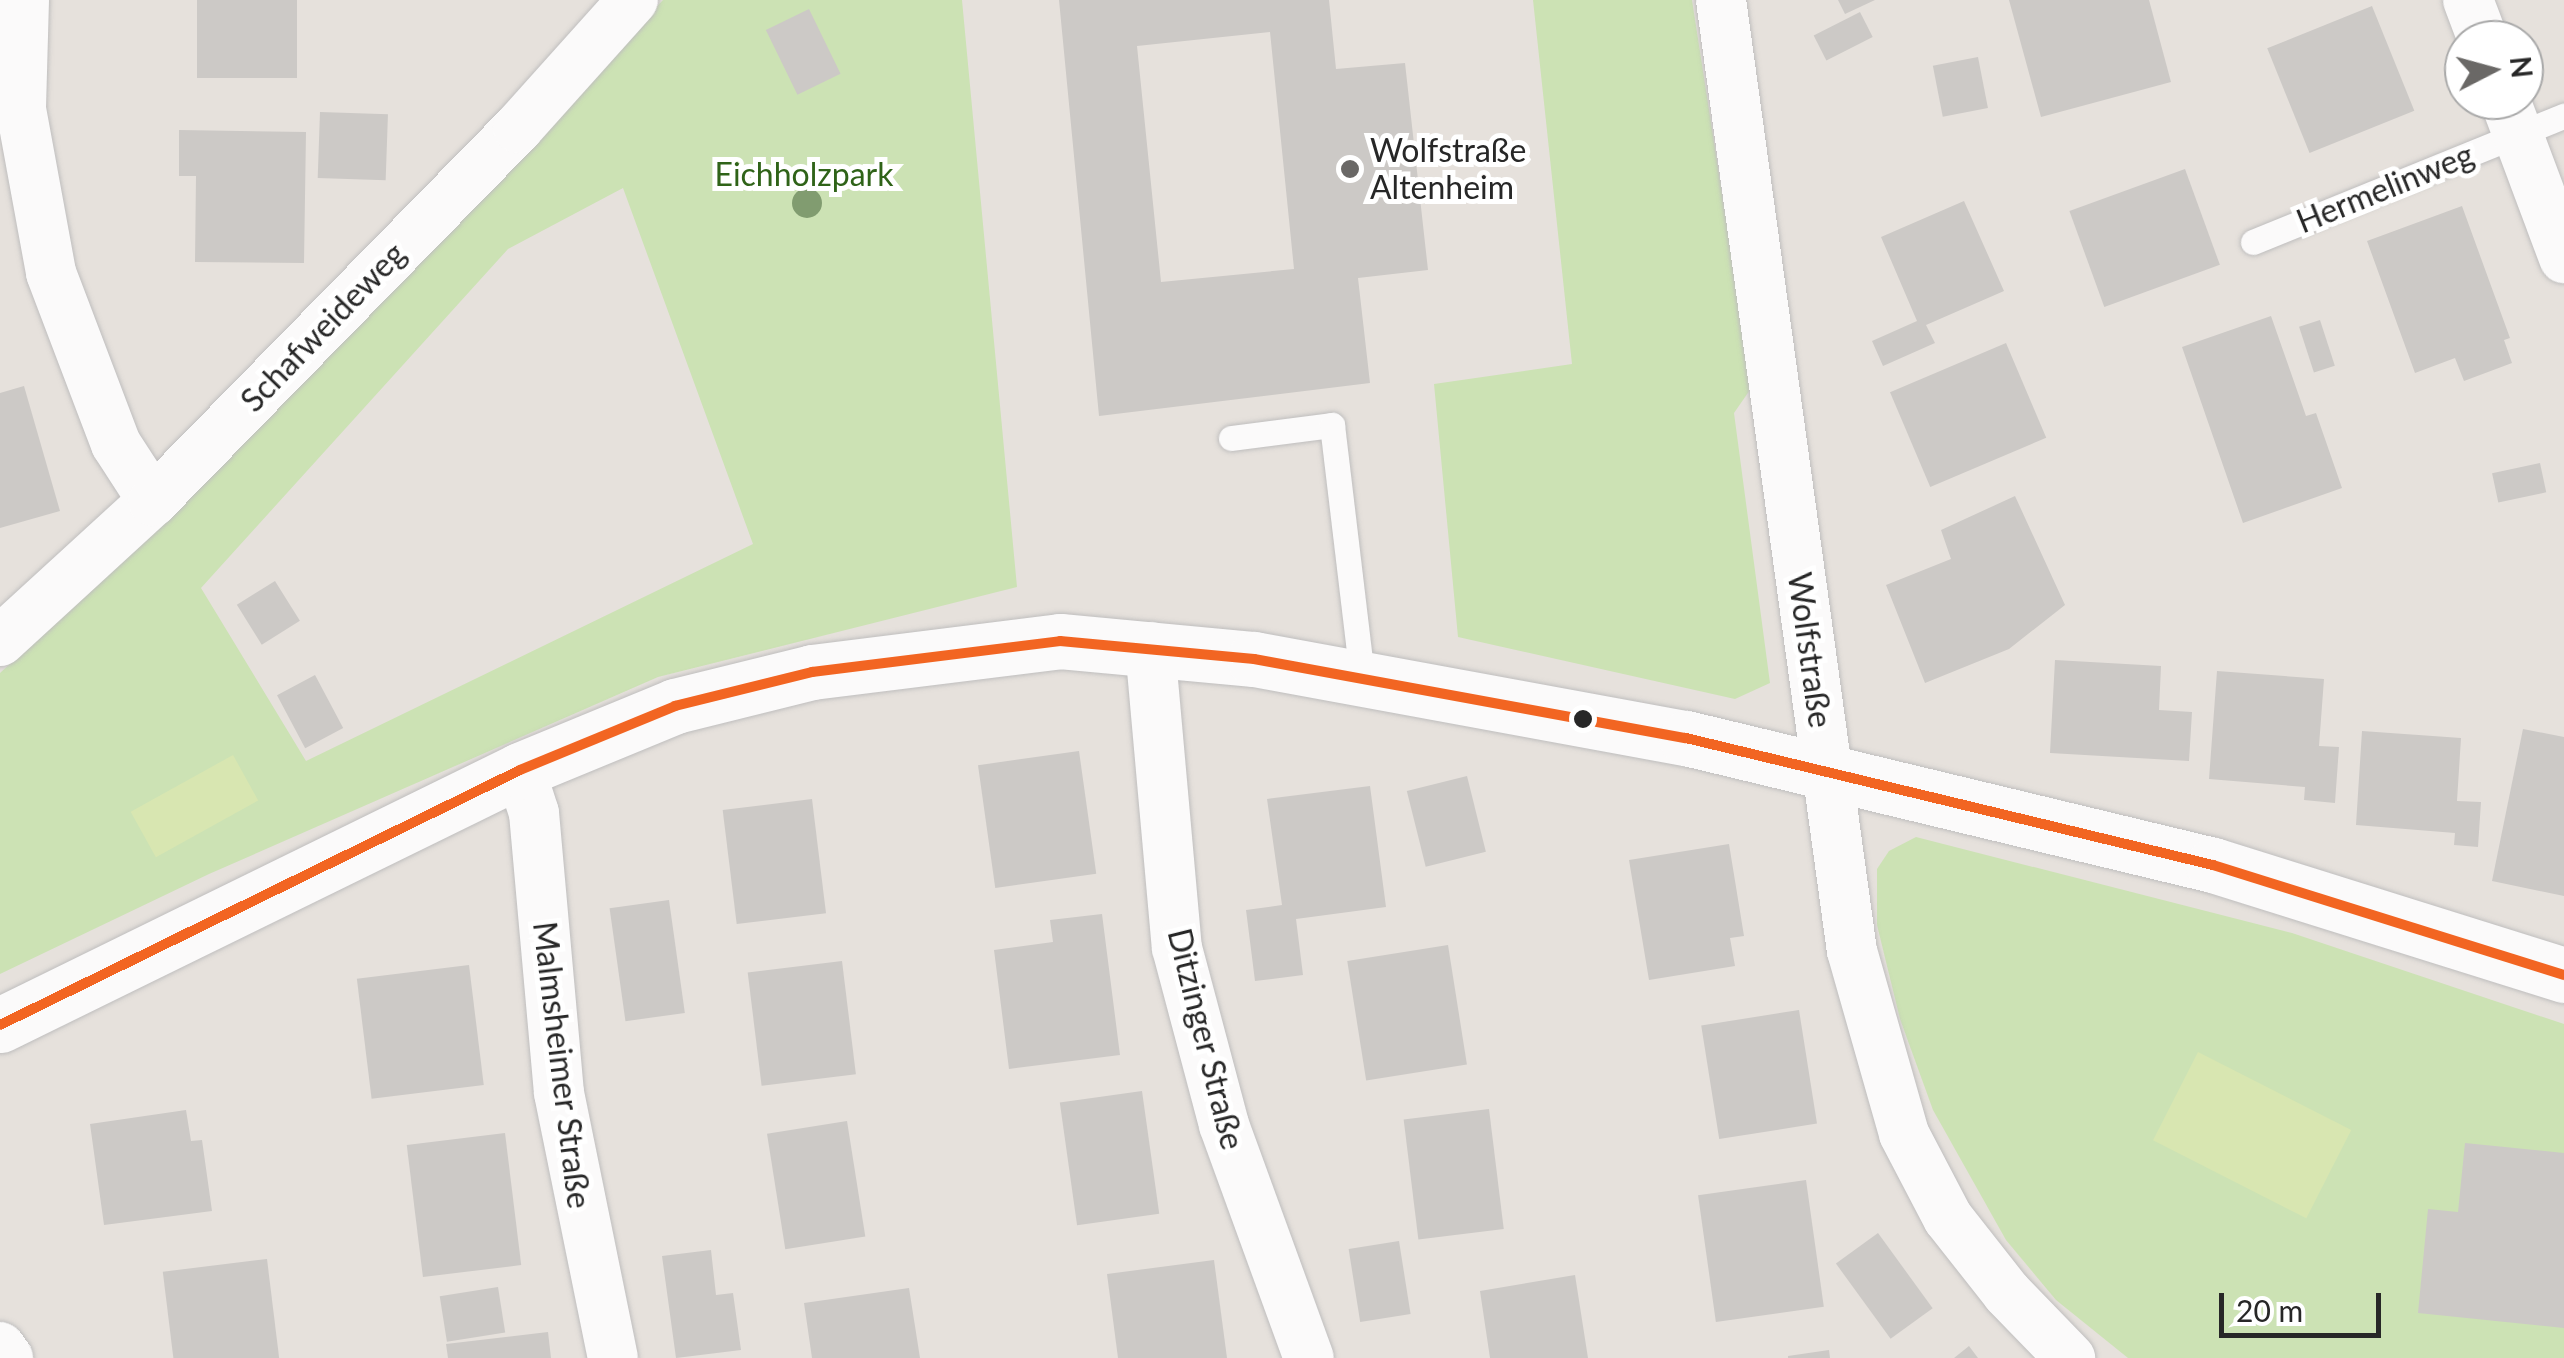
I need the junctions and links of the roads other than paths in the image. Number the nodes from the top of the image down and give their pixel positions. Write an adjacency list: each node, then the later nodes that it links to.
1 (24, 0): 9 (street)
2 (633, 0): 9 (street, Schafweideweg)
3 (1721, 0): 14 (street, Wolfstraße)
4 (2505, 120): 6 (lane, Hermelinweg)
5 (2512, 120): 7 (street, Hermelinweg)
6 (2254, 242)
7 (2564, 258)
8 (1231, 438): 12 (lane)
9 (153, 501): 10 (street, Schafweideweg)
10 (0, 640)
11 (1150, 648): 12 (main road); 13 (main road); 20 (street, Ditzinger Straße)
12 (1362, 677): 14 (main road)
13 (520, 770): 16 (main road); 19 (street, Malmsheimer Straße)
14 (1827, 772): 15 (main road); 21 (street, Wolfstraße)
15 (2564, 975)
16 (0, 1025)
17 (0, 1347): 18 (street)
18 (8, 1358)
19 (613, 1358)
20 (1309, 1358)
21 (2070, 1358)

